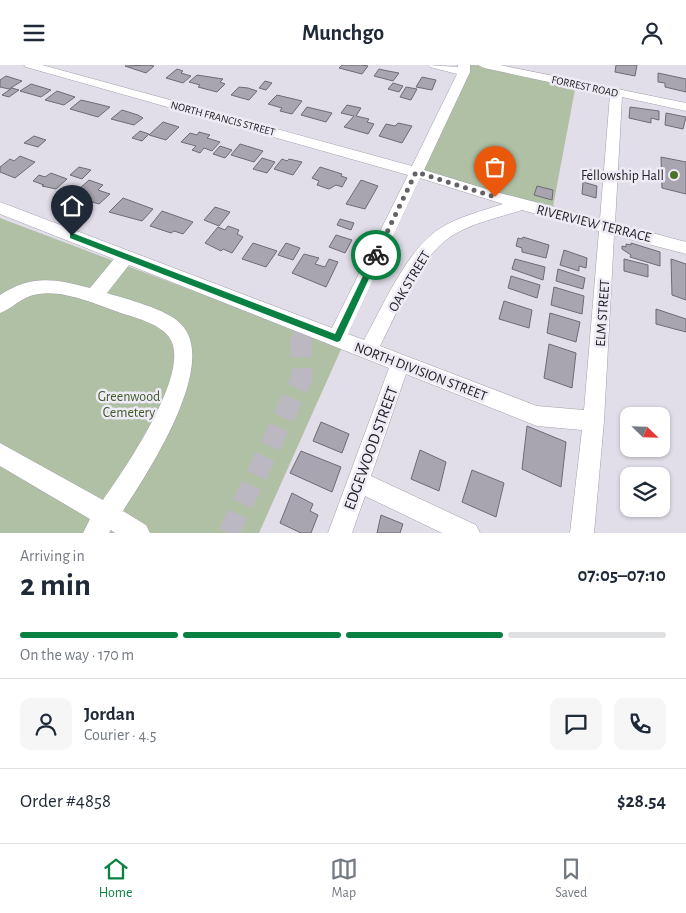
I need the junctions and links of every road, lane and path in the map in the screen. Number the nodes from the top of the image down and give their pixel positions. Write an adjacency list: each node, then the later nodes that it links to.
1 (30, 65): 7 (street, NORTH FRANCIS STREET)
2 (434, 65): 4 (street)
3 (484, 65): 5 (street, FORREST ROAD)
4 (464, 68): 7 (street)
5 (616, 92): 6 (street, FORREST ROAD); 10 (street, ELM STREET)
6 (686, 107)
7 (416, 172): 8 (street, RIVERVIEW TERRACE); 15 (street)
8 (521, 205): 10 (street, RIVERVIEW TERRACE); 16 (street, OAK STREET)
9 (0, 208): 12 (street, NORTH DIVISION STREET)
10 (608, 227): 11 (street, RIVERVIEW TERRACE); 18 (street, ELM STREET)
11 (686, 248)
12 (126, 257): 13 (street); 15 (street, NORTH DIVISION STREET)
13 (94, 296): 14 (street); 21 (street)
14 (0, 305)
15 (337, 339): 16 (street, NORTH DIVISION STREET)
16 (368, 351): 17 (street, NORTH DIVISION STREET)
17 (400, 363): 18 (street, NORTH DIVISION STREET); 20 (street, EDGEWOOD STREET)
18 (594, 421): 25 (street, ELM STREET)
19 (0, 454): 21 (street)
20 (358, 481): 23 (street, EDGEWOOD STREET); 24 (street)
21 (101, 524): 22 (street)
22 (138, 533)
23 (340, 533)
24 (468, 533)
25 (582, 533)

